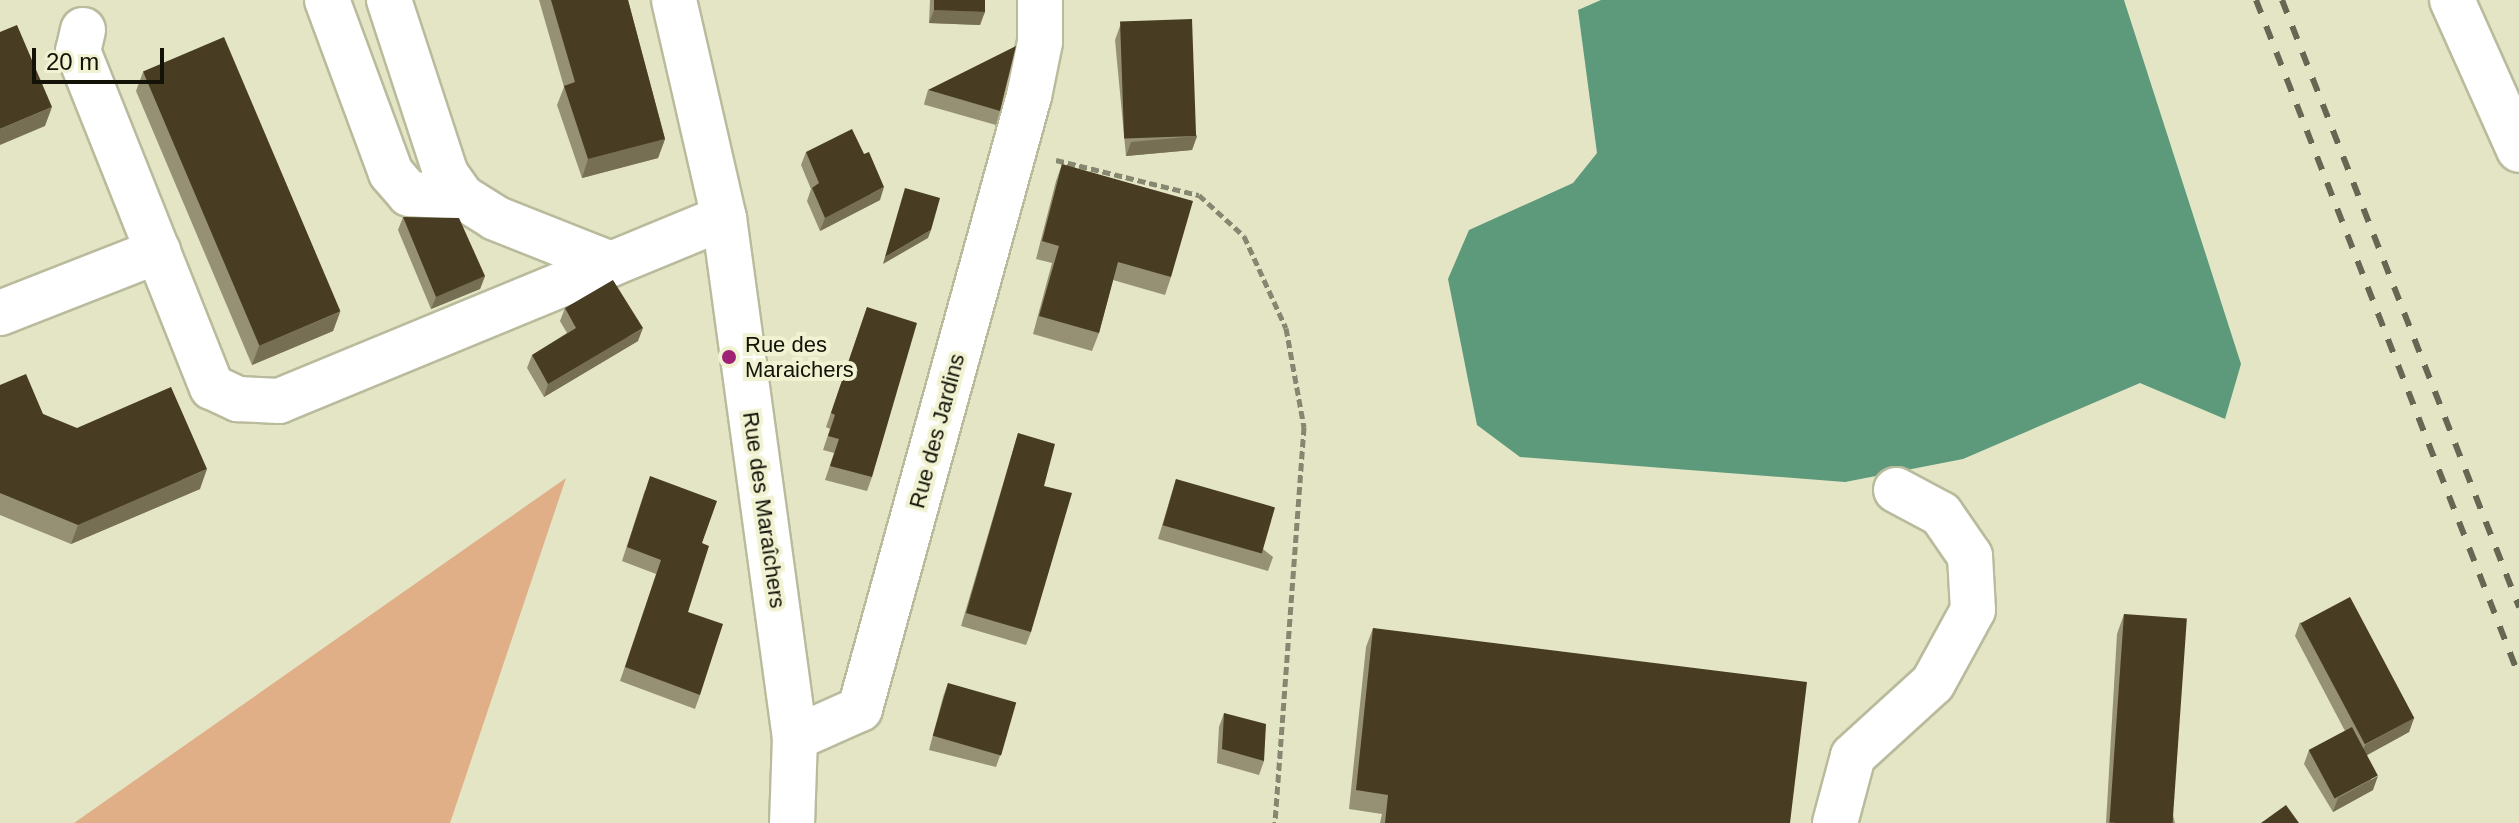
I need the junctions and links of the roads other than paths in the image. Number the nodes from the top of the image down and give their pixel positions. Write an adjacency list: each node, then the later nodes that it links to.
1 (327, 0): 8 (street)
2 (389, 0): 8 (street)
3 (674, 0): 9 (street, Rue des Maraîchers)
4 (1040, 0): 14 (street, Rue des Jardins)
5 (2452, 0): 7 (street)
6 (83, 30): 10 (street)
7 (2519, 150)
8 (462, 197): 11 (street)
9 (724, 218): 11 (street); 14 (street, Rue des Maraîchers)
10 (158, 251): 11 (street); 12 (street)
11 (611, 264)
12 (0, 313)
13 (1896, 490): 16 (street)
14 (795, 738): 15 (street)
15 (792, 823)
16 (1835, 823)

